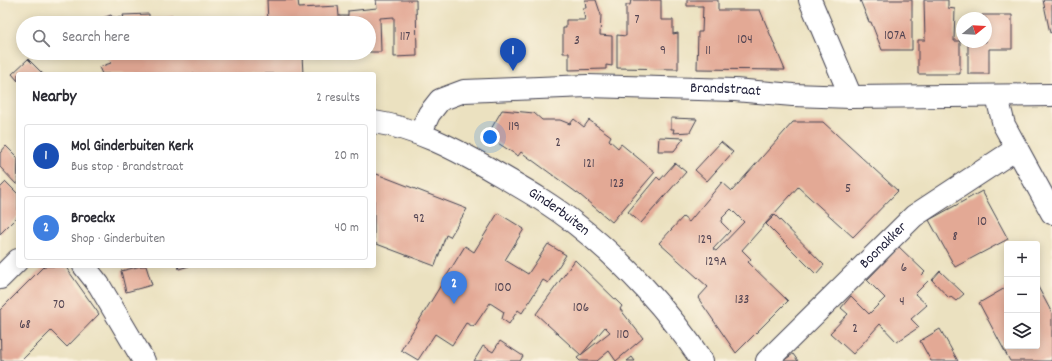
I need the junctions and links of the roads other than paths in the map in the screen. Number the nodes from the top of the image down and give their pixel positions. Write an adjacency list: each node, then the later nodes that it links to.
1 (810, 0): 3 (street)
2 (1052, 95): 4 (street, Brandstraat)
3 (851, 97): 4 (street, Brandstraat); 6 (street, Brandstraat)
4 (997, 97): 7 (street)
5 (376, 123): 6 (street, Ginderbuiten)
6 (420, 134): 13 (street, Ginderbuiten)
7 (1016, 148): 8 (street); 14 (street, Boonakker)
8 (1052, 213)
9 (16, 262): 11 (street)
10 (86, 268): 12 (street)
11 (0, 278)
12 (144, 361)
13 (702, 361)
14 (767, 361)

